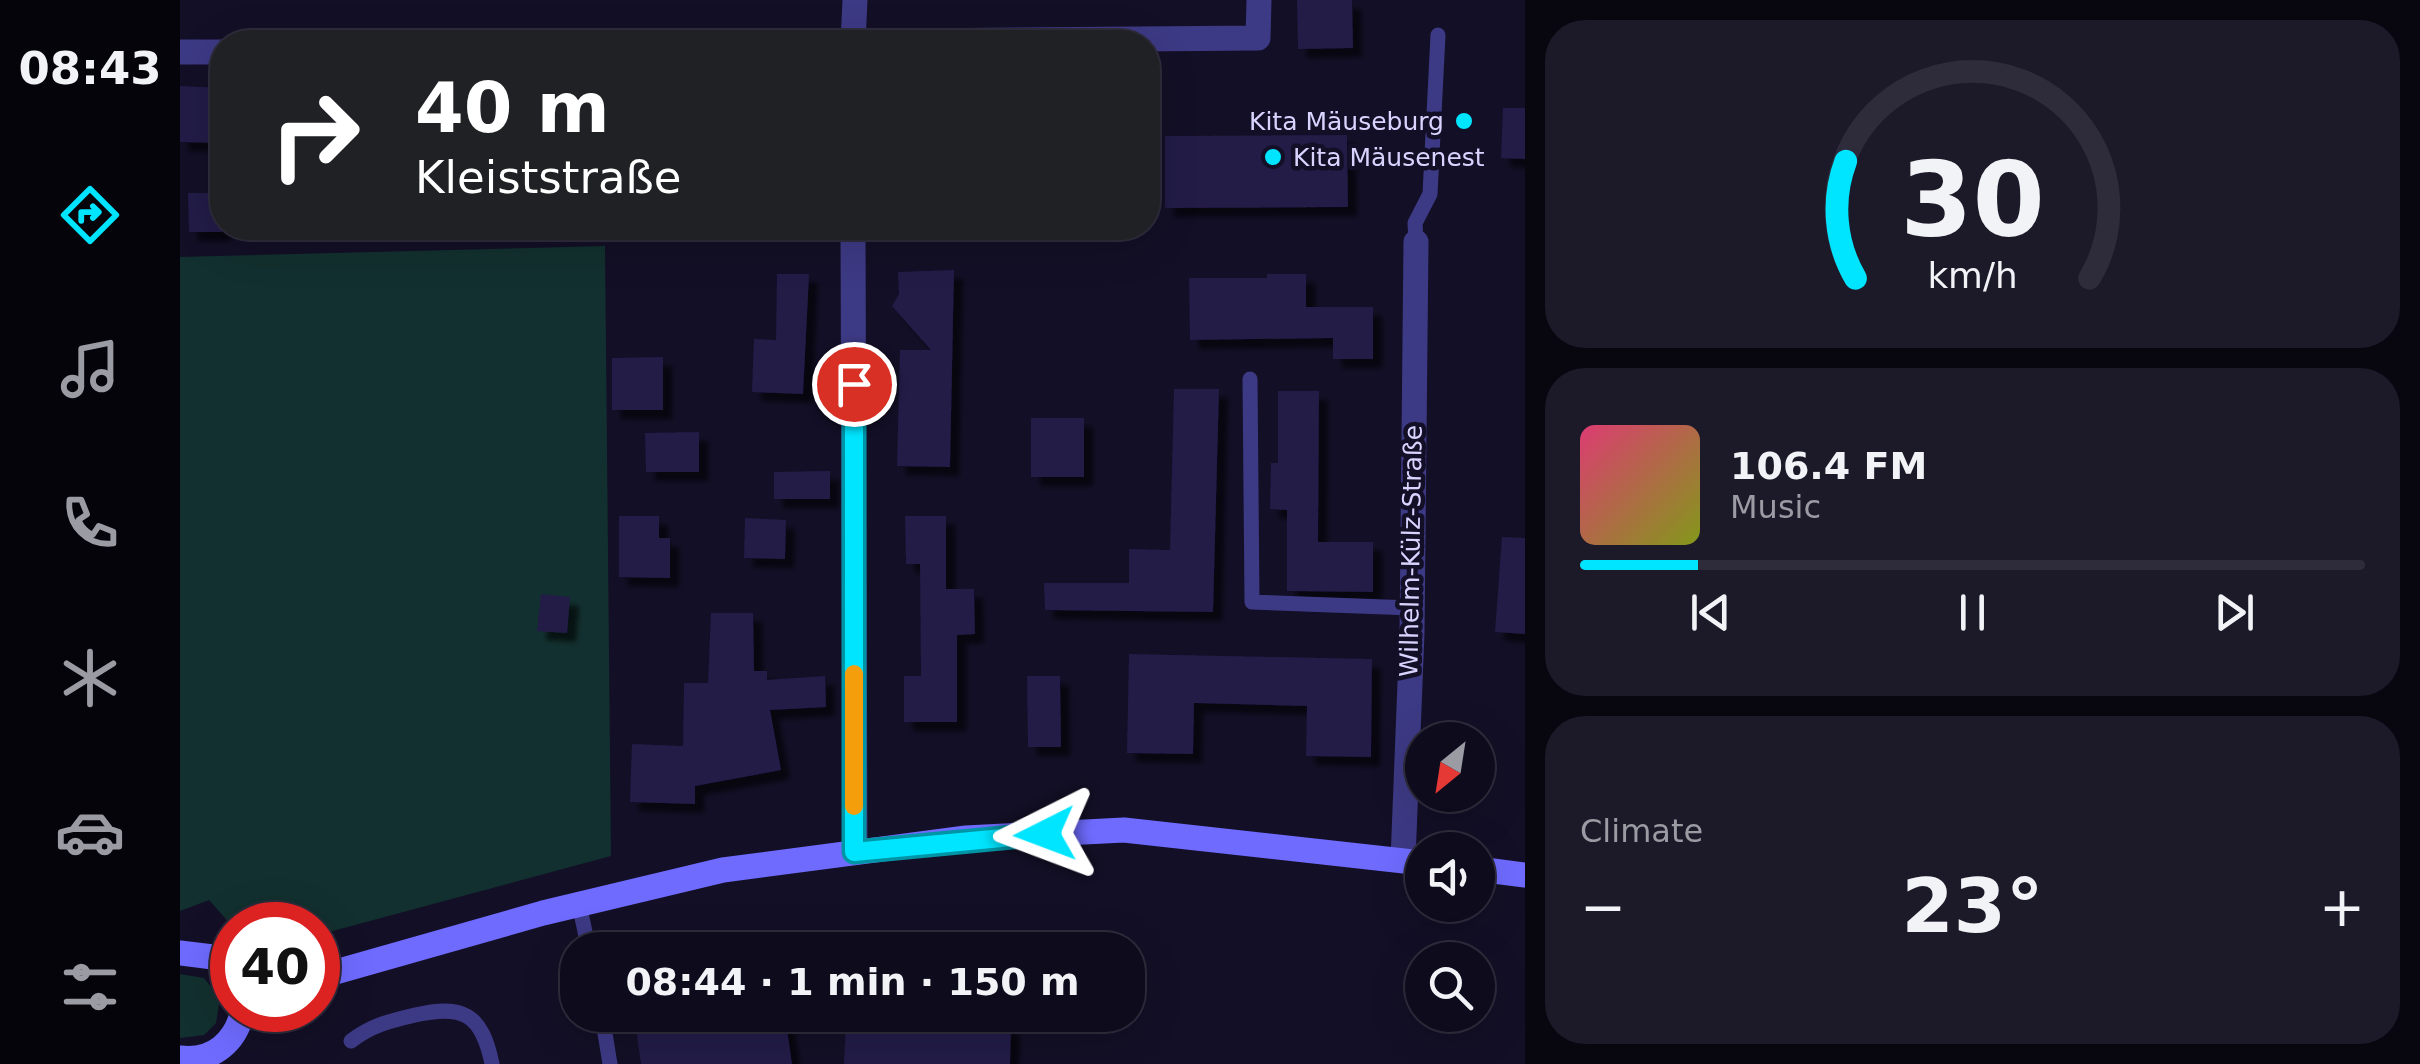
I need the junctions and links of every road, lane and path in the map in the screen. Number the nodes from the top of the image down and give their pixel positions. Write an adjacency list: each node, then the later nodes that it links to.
1 (855, 0): 3 (street)
2 (1259, 0): 5 (street)
3 (854, 30)
4 (1438, 36): 9 (lane)
5 (1160, 39)
6 (180, 52): 7 (street)
7 (210, 52)
8 (853, 240): 13 (street)
9 (1416, 242): 11 (street, Wilhelm-Külz-Straße)
10 (1250, 378): 11 (lane)
11 (1412, 608): 12 (street, Wilhelm-Külz-Straße)
12 (1413, 832)
13 (854, 852): 14 (street, Wilhelm-Külz-Straße); 17 (street, Wilhelm-Külz-Straße)
14 (1405, 861)
15 (1495, 872): 16 (street)
16 (1525, 876)
17 (580, 904): 18 (lane); 21 (street, Wilhelm-Külz-Straße)
18 (585, 932)
19 (180, 953): 20 (street)
20 (210, 957)
21 (340, 971)
22 (235, 1032): 25 (street)
23 (605, 1032): 27 (lane)
24 (351, 1041): 26 (lane)
25 (195, 1060)
26 (492, 1064)
27 (610, 1064)

